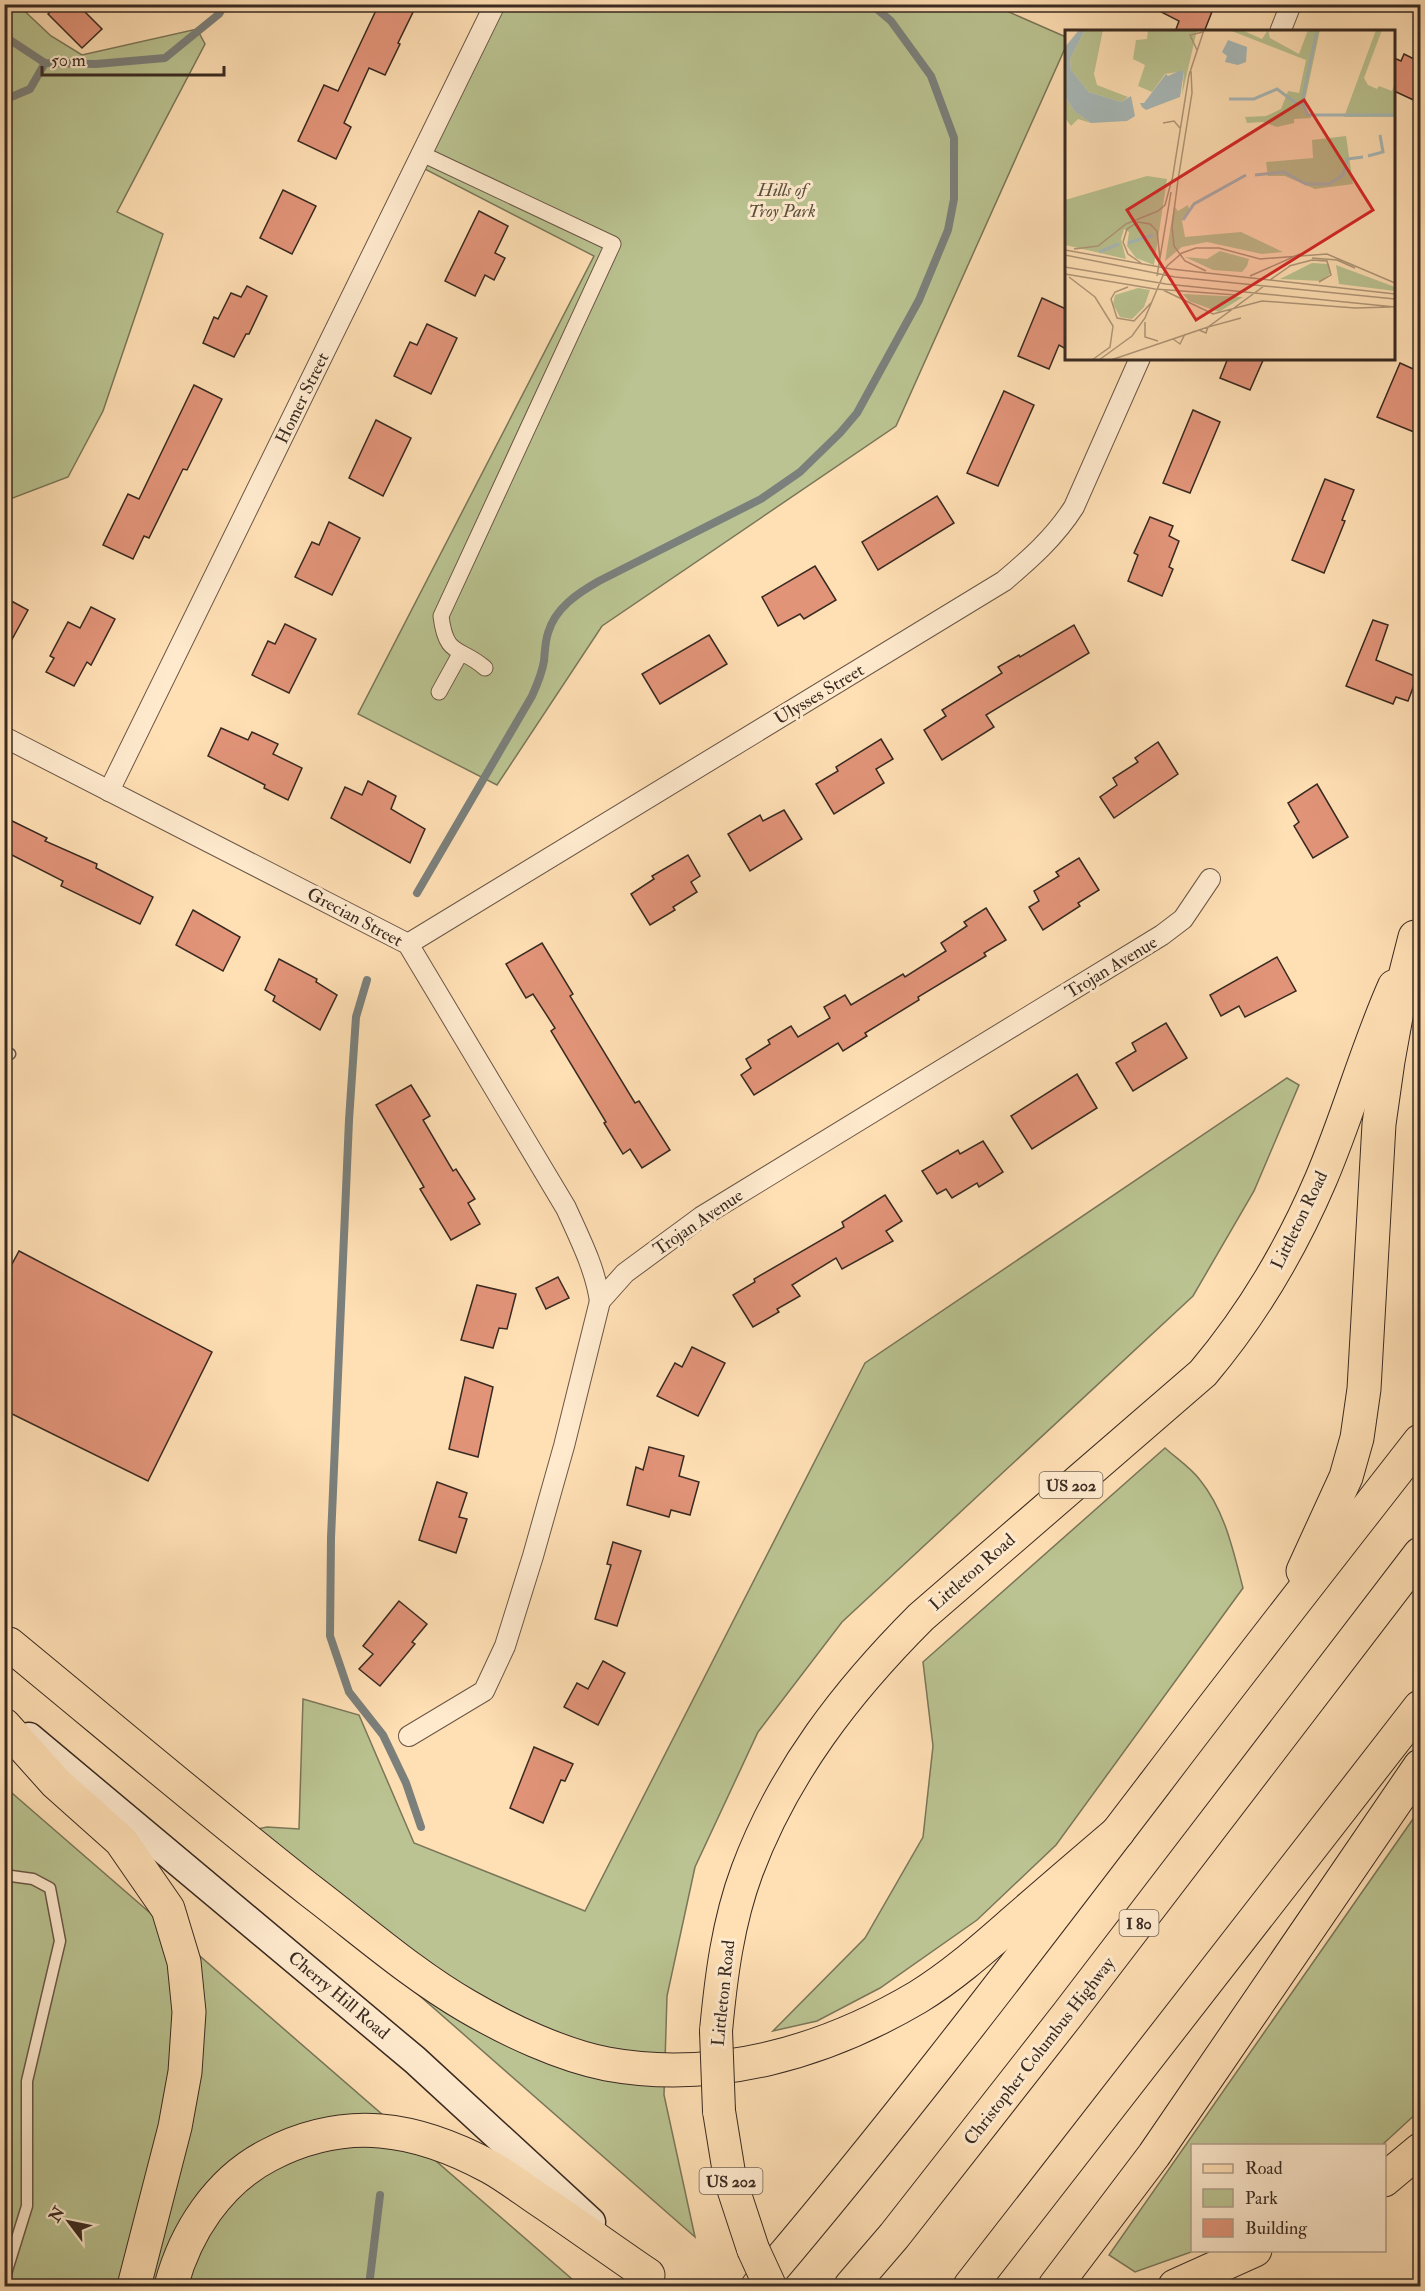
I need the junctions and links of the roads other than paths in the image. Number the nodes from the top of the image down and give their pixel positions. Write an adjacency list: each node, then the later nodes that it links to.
1 (495, 4): 4 (street, Homer Street)
2 (1292, 4): 3 (street)
3 (1281, 30)
4 (422, 154): 6 (street); 10 (street, Homer Street)
5 (1139, 360): 13 (street, Ulysses Street)
6 (460, 654): 7 (street); 8 (street)
7 (485, 668)
8 (439, 693)
9 (4, 737): 10 (street, Grecian Street)
10 (110, 791): 13 (street, Grecian Street)
11 (1210, 879): 14 (street, Trojan Avenue)
12 (1418, 931): 17 (highway); 34 (main road, Littleton Road / US 202, bridge)
13 (408, 944): 14 (street, Grecian Street)
14 (600, 1301): 22 (street, Trojan Avenue)
15 (1420, 1441): 17 (highway)
16 (1420, 1554): 35 (highway, Christopher Columbus Highway / I 80)
17 (1278, 1624): 24 (highway)
18 (7, 1643): 24 (highway)
19 (1420, 1707): 36 (highway)
20 (4, 1716): 30 (main road, Cherry Hill Road)
21 (4, 1725): 31 (highway)
22 (409, 1736)
23 (1420, 1766): 37 (highway)
24 (1118, 1832): 33 (highway)
25 (4, 1875): 29 (lane)
26 (1420, 2150): 27 (highway)
27 (1386, 2178)
28 (1251, 2252): 38 (highway)
29 (4, 2280)
30 (655, 2281): 32 (highway)
31 (134, 2286)
32 (171, 2286)
33 (758, 2286)
34 (770, 2286)
35 (852, 2286)
36 (970, 2286)
37 (1055, 2286)
38 (1175, 2286)

